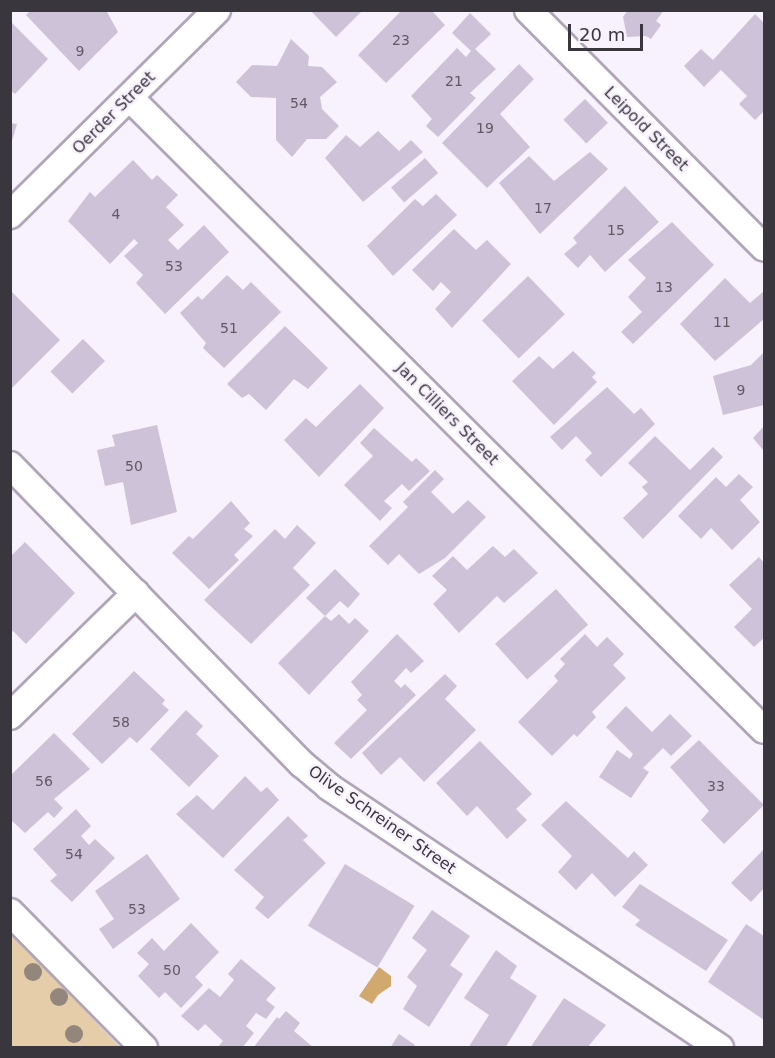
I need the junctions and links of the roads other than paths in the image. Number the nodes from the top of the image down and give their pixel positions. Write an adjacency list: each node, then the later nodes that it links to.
1 (217, 10): 3 (street, Oerder Street)
2 (528, 10): 5 (street, Leipold Street)
3 (130, 98): 4 (street, Oerder Street); 9 (street, Jan Cilliers Street)
4 (10, 215)
5 (765, 248)
6 (10, 465): 7 (street, Olive Schreiner Street)
7 (136, 593): 8 (street); 12 (street, Olive Schreiner Street)
8 (10, 716)
9 (765, 730)
10 (10, 912): 11 (street)
11 (144, 1047)
12 (720, 1047)

